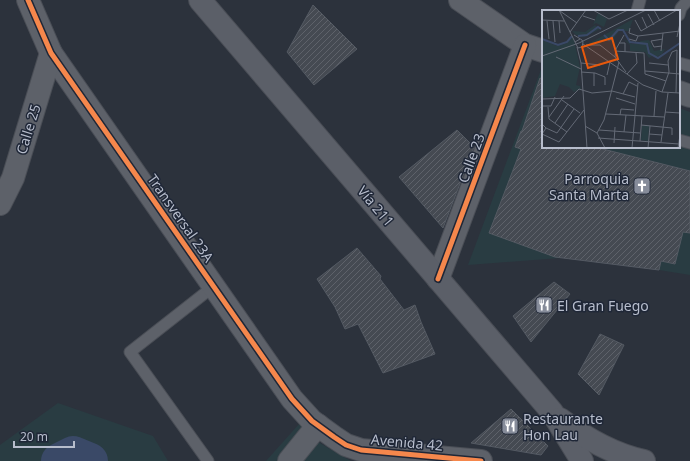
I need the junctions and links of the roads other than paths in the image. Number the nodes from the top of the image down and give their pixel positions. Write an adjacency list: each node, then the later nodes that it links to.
1 (28, 0): 9 (street, Transversal 23A)
2 (200, 0): 18 (main road, Vía 211)
3 (460, 0): 8 (street)
4 (640, 0): 6 (lane)
5 (688, 0): 7 (lane)
6 (637, 10)
7 (680, 12)
8 (534, 48): 18 (street, Calle 23)
9 (51, 53): 16 (street, Calle 25); 19 (street, Transversal 23A)
10 (680, 63): 11 (lane)
11 (690, 66)
12 (680, 92): 13 (street)
13 (690, 96)
14 (680, 140): 15 (lane)
15 (690, 143)
16 (6, 176): 17 (street, Calle 25)
17 (0, 204)
18 (438, 279): 20 (main road, Vía 211)
19 (214, 286): 21 (street, Transversal 23A); 22 (lane)
20 (552, 412): 25 (main road, Vía 211); 26 (main road, Vía 211)
21 (326, 431): 23 (street); 24 (street, Avenida 42)
22 (208, 461)
23 (289, 461)
24 (480, 461)
25 (582, 461)
26 (644, 461)

